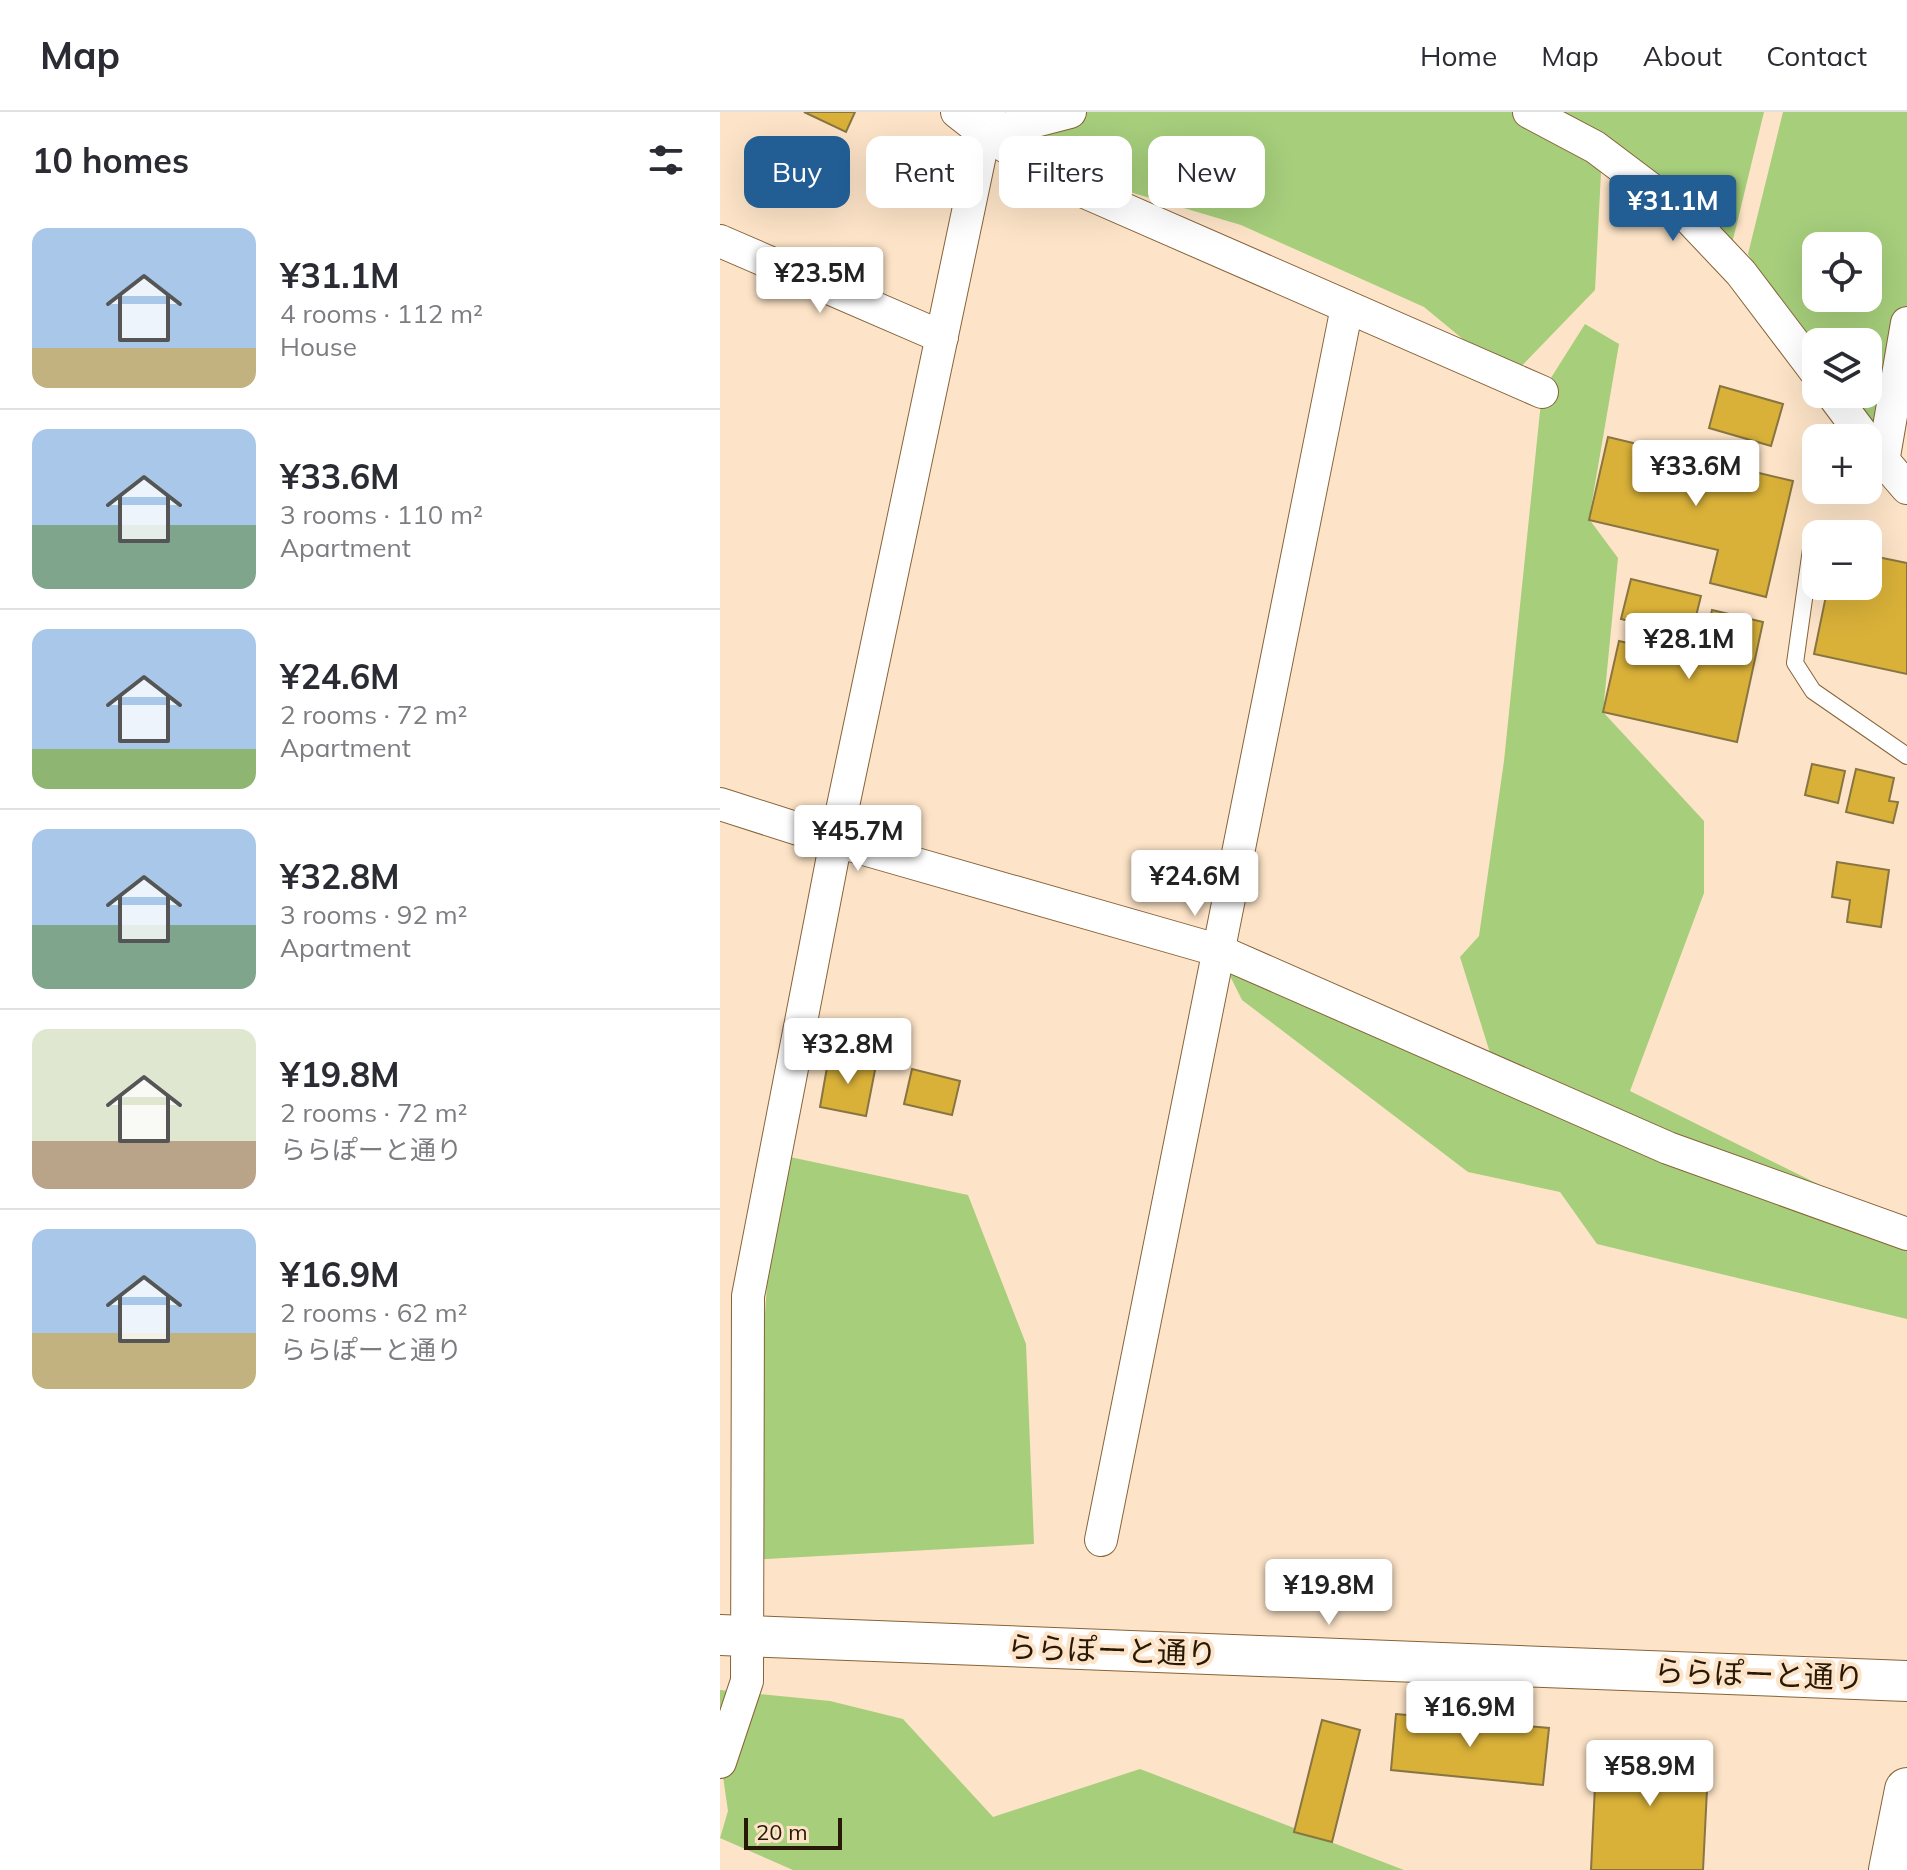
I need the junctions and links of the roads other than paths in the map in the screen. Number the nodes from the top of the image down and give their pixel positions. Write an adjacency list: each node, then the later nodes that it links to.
1 (957, 112): 4 (street)
2 (1070, 112): 4 (street)
3 (1529, 112): 9 (street)
4 (987, 123): 6 (street); 8 (street)
5 (720, 241): 8 (street)
6 (1347, 307): 10 (street); 20 (street)
7 (1907, 323): 13 (street)
8 (942, 337): 19 (street)
9 (1802, 354)
10 (1542, 392)
11 (1843, 408): 12 (street)
12 (1855, 424)
13 (1878, 424)
14 (1882, 459): 15 (street)
15 (1907, 488)
16 (1804, 600): 17 (lane)
17 (1907, 756)
18 (720, 804): 19 (street)
19 (836, 841): 20 (street); 22 (street)
20 (1217, 950): 21 (street); 23 (street)
21 (1907, 1234)
22 (734, 1291): 24 (street)
23 (1101, 1540)
24 (734, 1636): 25 (street, ららぽーと通り); 26 (street)
25 (1907, 1681)
26 (720, 1762)
27 (1907, 1790): 28 (main road)
28 (1891, 1870)

